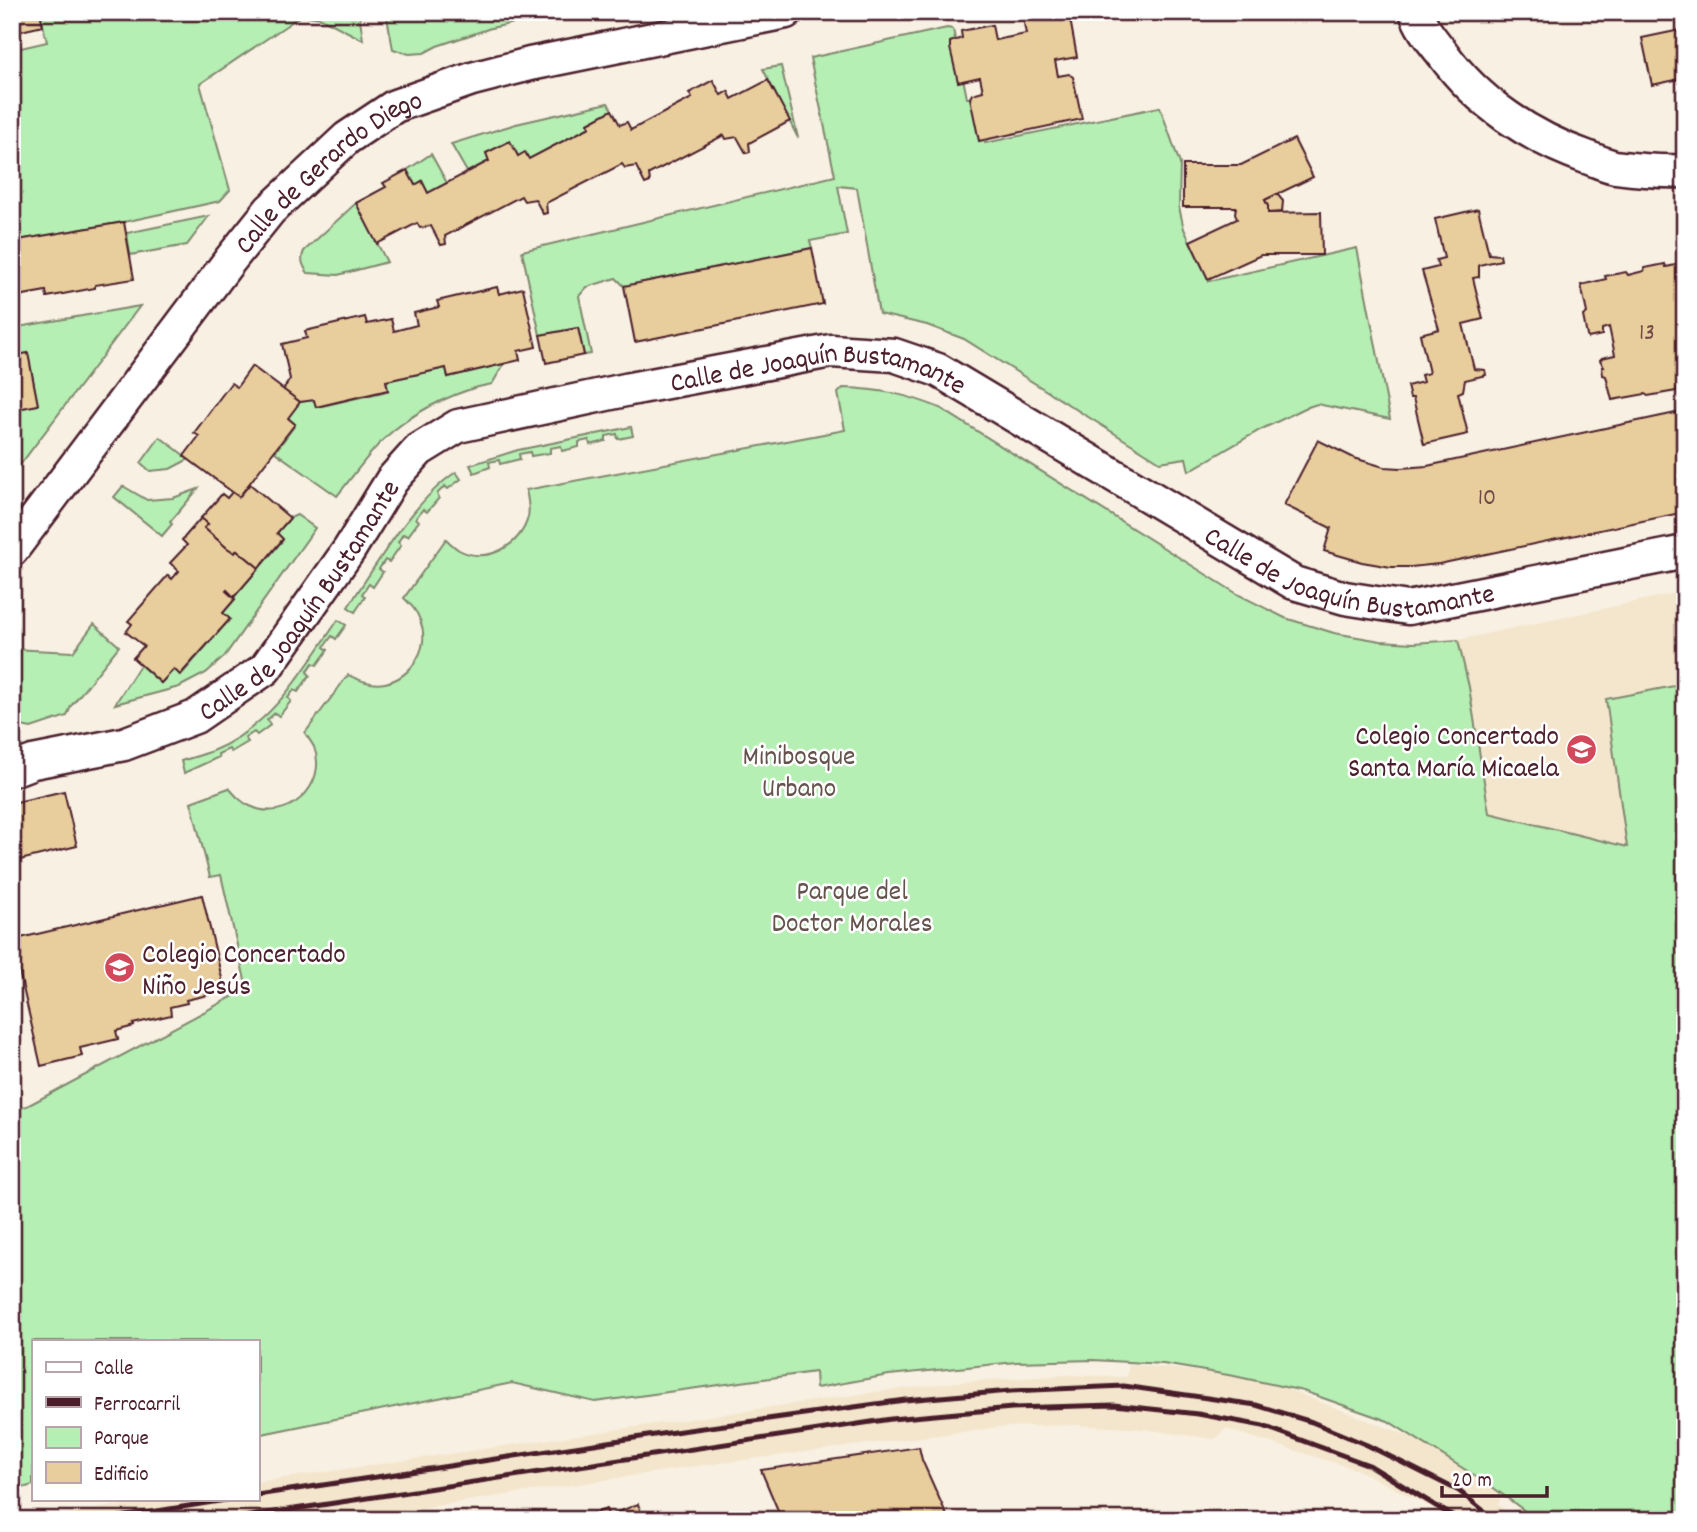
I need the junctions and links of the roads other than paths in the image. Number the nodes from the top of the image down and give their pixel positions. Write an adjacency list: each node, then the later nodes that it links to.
1 (786, 12): 4 (street, Calle de Gerardo Diego)
2 (1411, 16): 3 (street)
3 (1685, 171)
4 (12, 550)
5 (1685, 552): 6 (street, Calle de Joaquín Bustamante)
6 (19, 764)

